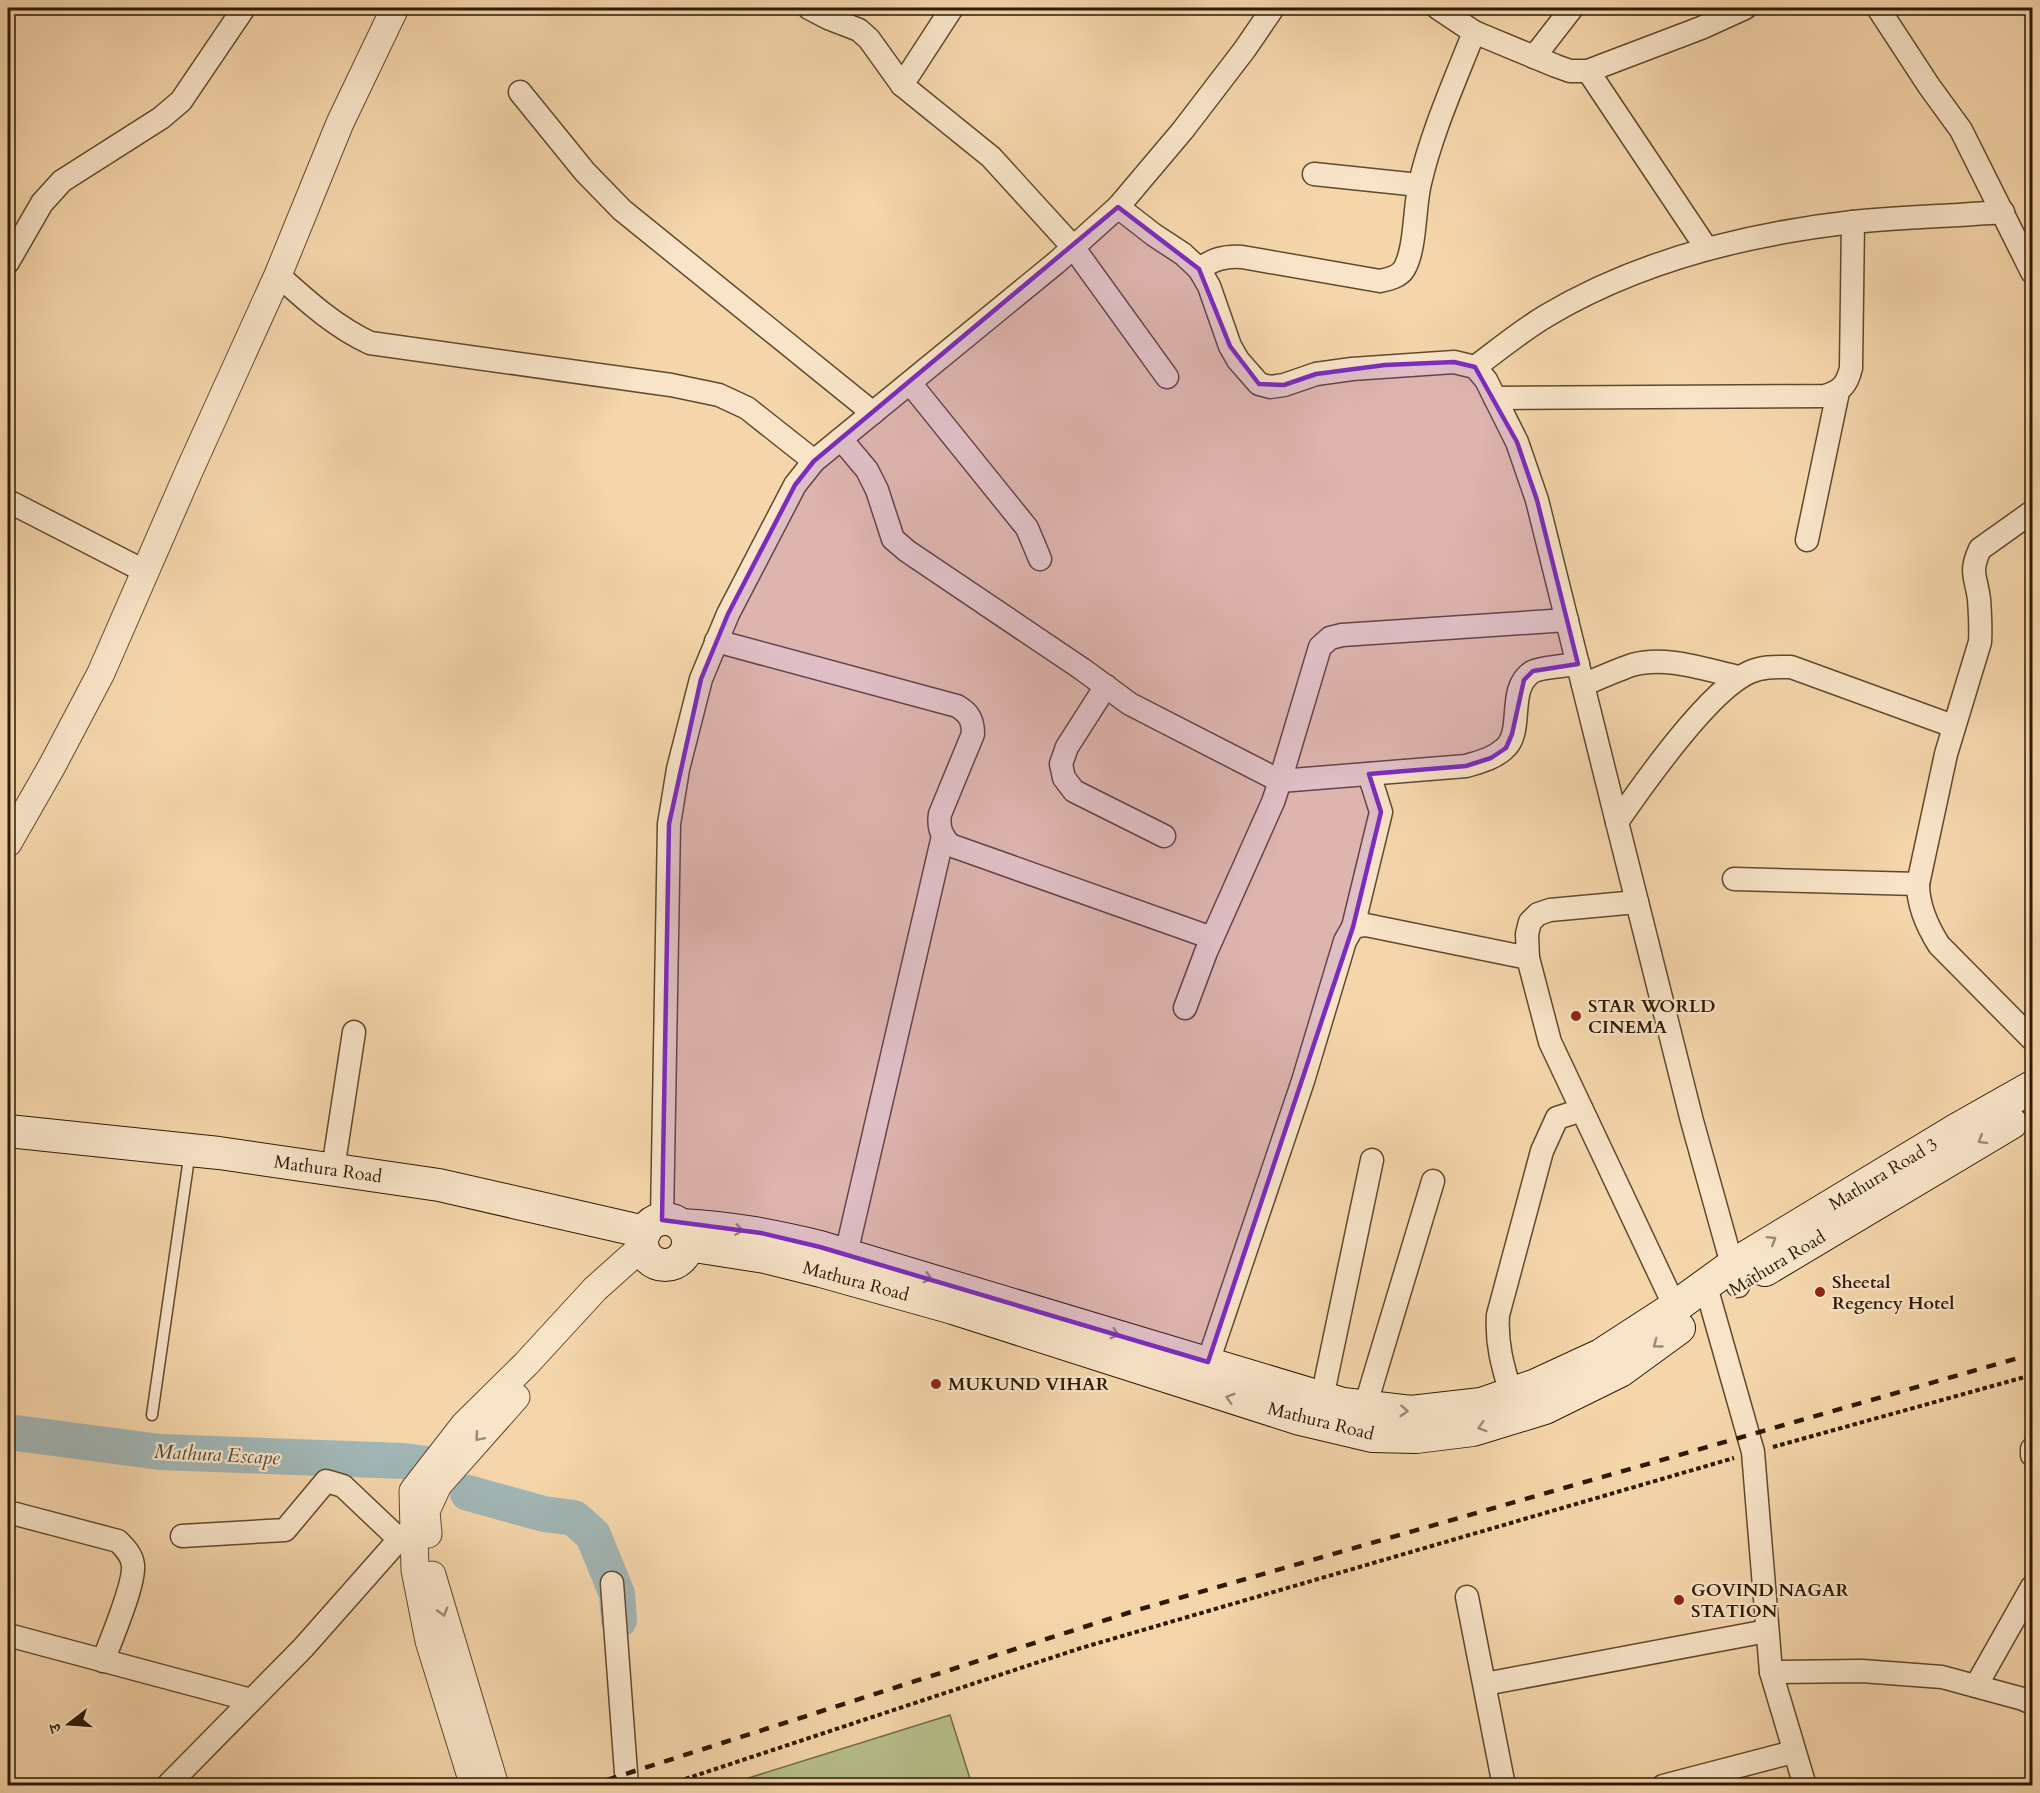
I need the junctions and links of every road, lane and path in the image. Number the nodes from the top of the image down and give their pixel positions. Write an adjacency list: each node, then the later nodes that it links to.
1 (244, 8): 22 (street)
2 (395, 8): 25 (street)
3 (809, 8): 13 (street)
4 (952, 8): 13 (street)
5 (1273, 8): 17 (street)
6 (1438, 8): 10 (street)
7 (1572, 8): 11 (street)
8 (1745, 8): 12 (street)
9 (1878, 8): 18 (street)
10 (1474, 32): 11 (street); 16 (street)
11 (1534, 57): 12 (street)
12 (1588, 71): 21 (street)
13 (902, 85): 20 (street)
14 (519, 92): 31 (street)
15 (1314, 174): 16 (street)
16 (1419, 185): 23 (street)
17 (1118, 207): 20 (street); 23 (street)
18 (2002, 212): 19 (street); 24 (street)
19 (1853, 222): 21 (street); 29 (street)
20 (1073, 247): 27 (street); 28 (street)
21 (1707, 249): 26 (street)
22 (8, 262)
23 (1199, 269): 26 (street)
24 (2032, 272)
25 (278, 275): 33 (street); 38 (street)
26 (1475, 366): 30 (street)
27 (1167, 377)
28 (910, 383): 31 (street); 37 (street)
29 (1838, 392): 30 (street); 36 (street)
30 (1495, 398): 39 (street)
31 (873, 413): 32 (street)
32 (841, 440): 33 (street); 43 (street)
33 (814, 462): 40 (street)
34 (8, 501): 38 (street)
35 (2032, 512): 44 (street)
36 (1808, 540)
37 (1040, 559)
38 (146, 572): 50 (street)
39 (1567, 620): 41 (street); 46 (street)
40 (716, 641): 48 (street); 68 (street)
41 (1580, 674): 42 (street); 45 (street); 47 (street)
42 (1739, 677): 44 (street); 47 (street)
43 (1106, 686): 46 (street); 49 (street)
44 (1953, 726): 52 (street)
45 (1369, 774): 46 (street); 54 (street)
46 (1280, 781): 55 (street)
47 (1617, 822): 53 (street)
48 (943, 836): 55 (street); 69 (street)
49 (1164, 836)
50 (8, 843)
51 (1734, 879): 52 (street)
52 (1918, 884): 59 (street)
53 (1637, 902): 56 (street); 70 (street)
54 (1353, 927): 56 (street); 74 (street)
55 (1212, 938): 57 (street)
56 (1528, 958): 61 (street)
57 (1185, 1008)
58 (354, 1032): 66 (street)
59 (2032, 1039)
60 (2032, 1087): 70 (main road, Mathura Road 3, one-way to 60)
61 (1582, 1110): 73 (street); 76 (street)
62 (2032, 1110): 70 (main road, Mathura Road, one-way to 70)
63 (8, 1131): 64 (main road, Mathura Road)
64 (190, 1151): 66 (main road, Mathura Road); 79 (lane)
65 (1372, 1160): 77 (street)
66 (333, 1169): 68 (main road, Mathura Road)
67 (1433, 1181): 78 (street)
68 (662, 1238): 69 (main road, Mathura Road, one-way to 69); 72 (main road, Mathura Road); 82 (street); 99 (street, one-way to 99)
69 (846, 1254): 72 (main road, Mathura Road, one-way to 72)
70 (1736, 1275): 71 (main road, Mathura Road 3)
71 (1709, 1293): 72 (main road, Mathura Road, one-way to 72); 73 (main road, Mathura Road); 80 (street)
72 (984, 1306): 74 (main road, Mathura Road, one-way to 74)
73 (1675, 1307): 76 (main road, Mathura Road)
74 (1208, 1362): 77 (main road, Mathura Road)
75 (2032, 1375): 80 (path)
76 (1511, 1394): 78 (main road, Mathura Road, one-way to 76)
77 (1322, 1398): 78 (main road, Mathura Road)
78 (1365, 1407)
79 (152, 1415)
80 (1753, 1452): 87 (street); 101 (path)
81 (8, 1512): 89 (street)
82 (406, 1534): 83 (street); 93 (street); 98 (street)
83 (182, 1536)
84 (612, 1582): 100 (street)
85 (2032, 1587): 92 (street)
86 (1467, 1597): 91 (street)
87 (1767, 1631): 90 (street); 91 (street)
88 (8, 1635): 89 (street)
89 (103, 1661): 93 (street)
90 (1771, 1672): 92 (street); 95 (street)
91 (1485, 1684): 102 (street)
92 (1976, 1686): 94 (street)
93 (251, 1700): 97 (street)
94 (2032, 1703)
95 (1793, 1752): 96 (street); 103 (street)
96 (1806, 1783)
97 (167, 1785)
98 (474, 1785)
99 (495, 1785)
100 (627, 1785)
101 (664, 1785)
102 (1504, 1785)
103 (1663, 1785)

